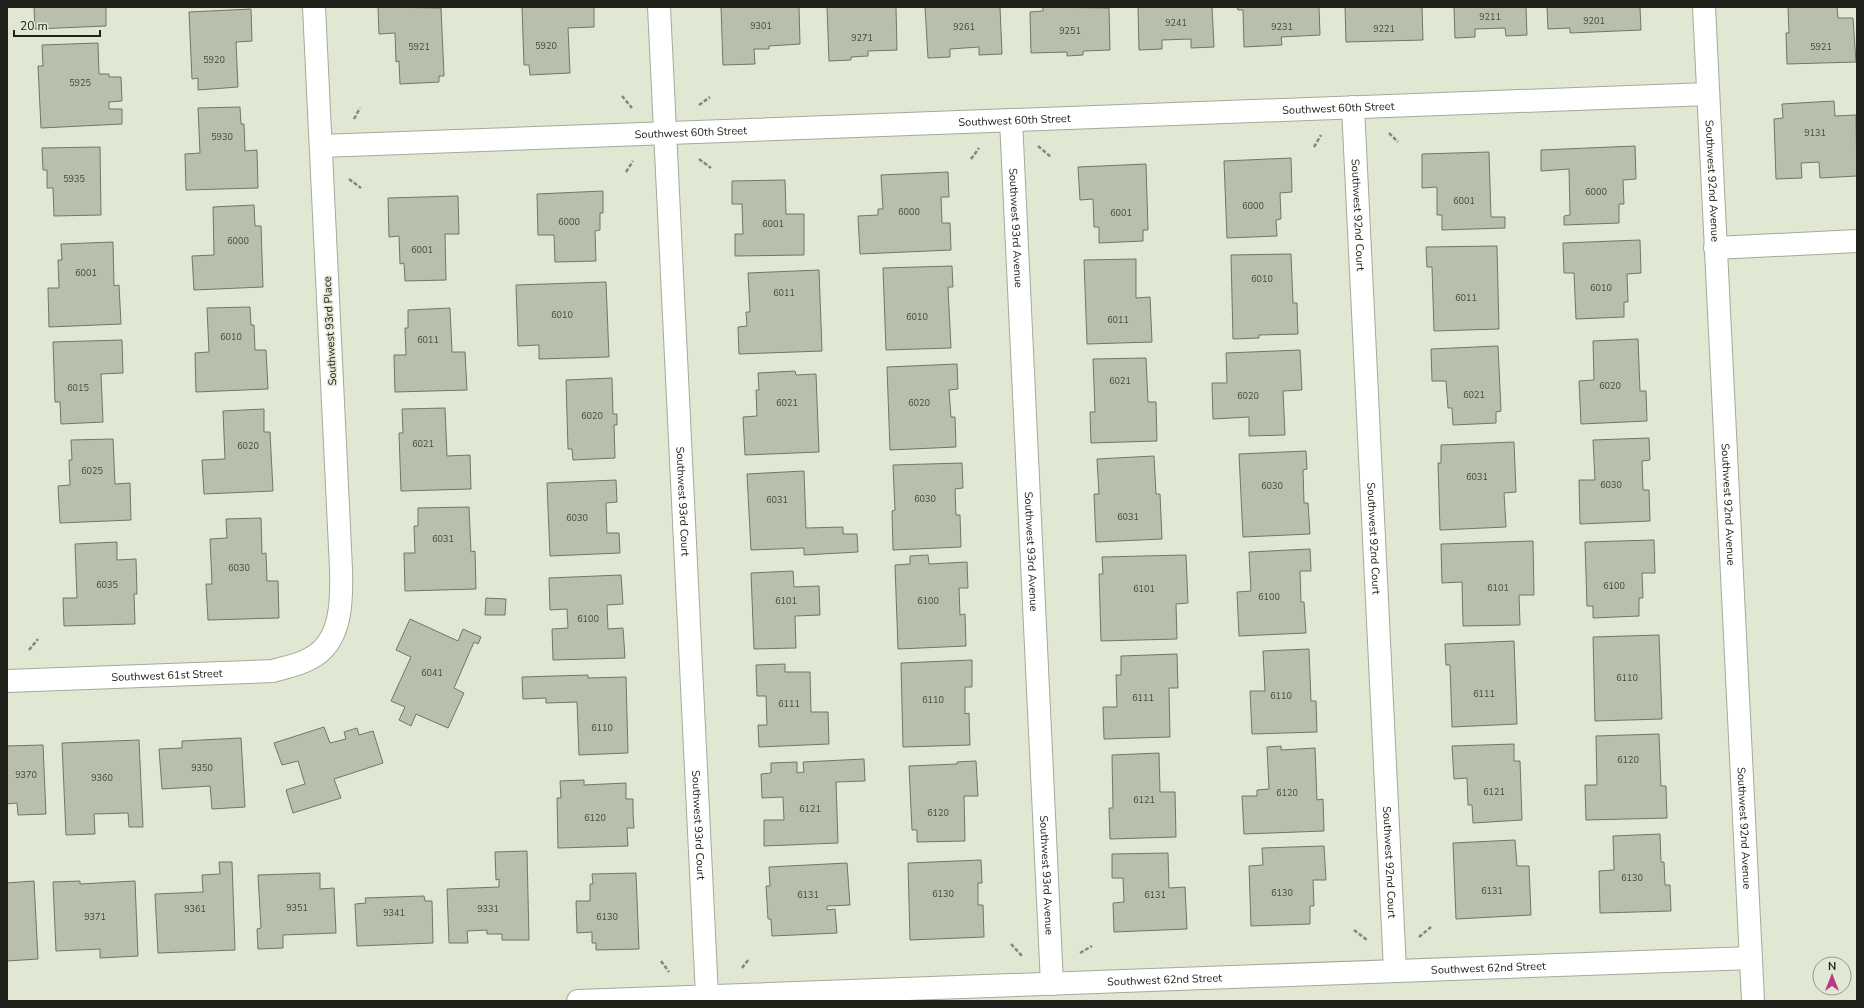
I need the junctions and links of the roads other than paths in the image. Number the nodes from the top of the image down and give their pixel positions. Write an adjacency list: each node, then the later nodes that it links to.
1 (314, 7): 8 (street, Southwest 93rd Place)
2 (659, 7): 7 (street, Southwest 93rd Court)
3 (1704, 7): 4 (street, Southwest 92nd Avenue)
4 (1708, 94): 5 (street, Southwest 60th Street); 10 (street, Southwest 92nd Avenue)
5 (1353, 107): 6 (street, Southwest 60th Street); 14 (street, Southwest 92nd Court)
6 (1011, 120): 7 (street, Southwest 60th Street); 15 (street, Southwest 93rd Avenue)
7 (665, 134): 8 (street, Southwest 60th Street); 16 (street, Southwest 93rd Court)
8 (321, 146): 11 (street, Southwest 93rd Place)
9 (1857, 241): 10 (street)
10 (1715, 248): 13 (street, Southwest 92nd Avenue)
11 (322, 651): 12 (street, Southwest 61st Street)
12 (7, 681)
13 (1751, 958): 14 (street, Southwest 62nd Street); 18 (street, Southwest 92nd Avenue)
14 (1395, 970): 15 (street, Southwest 62nd Street)
15 (1052, 984): 16 (street, Southwest 62nd Street)
16 (707, 996): 17 (street, Southwest 62nd Street)
17 (578, 1001)
18 (1753, 1001)

